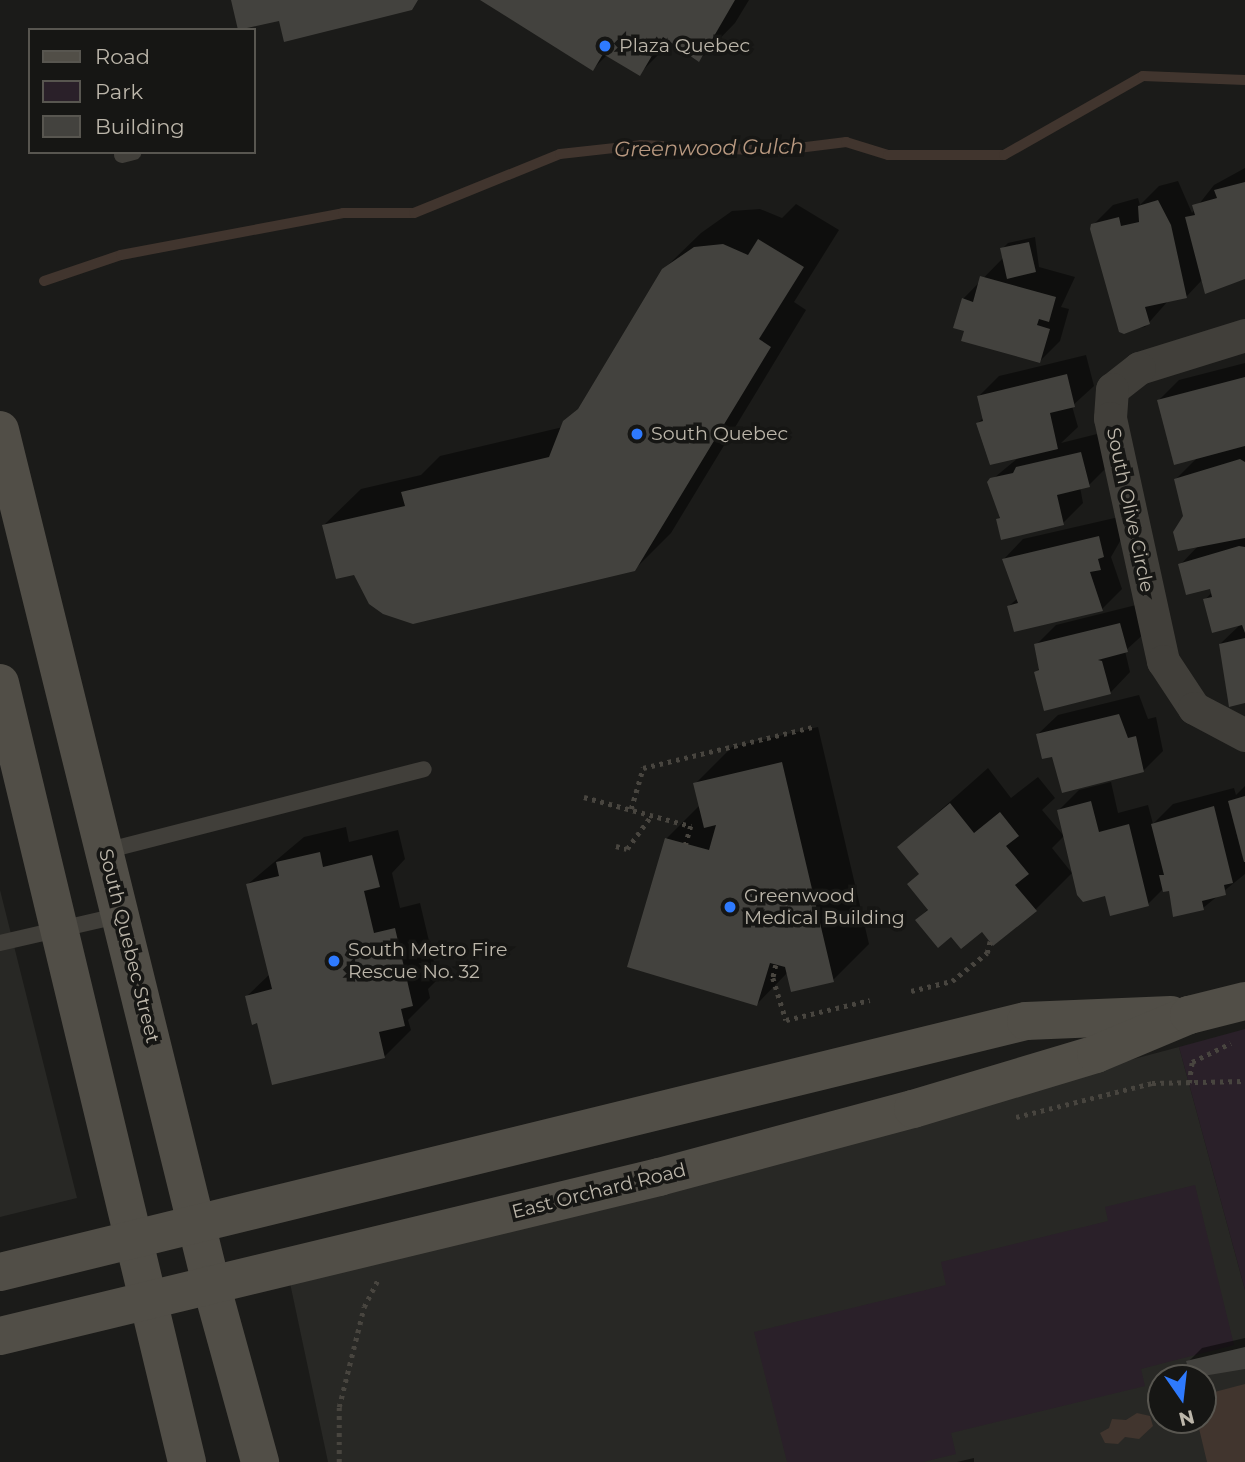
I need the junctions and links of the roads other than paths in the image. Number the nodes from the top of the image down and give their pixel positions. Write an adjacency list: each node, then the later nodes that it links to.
1 (1245, 335): 4 (street, South Olive Circle)
2 (0, 430): 6 (main road, South Quebec Street)
3 (0, 683): 8 (main road)
4 (1245, 736)
5 (424, 769): 6 (lane)
6 (105, 851): 7 (main road, South Quebec Street)
7 (121, 915): 8 (lane); 12 (main road, South Quebec Street)
8 (59, 928): 9 (lane); 13 (main road)
9 (0, 943)
10 (1245, 1001): 11 (main road, East Orchard Road)
11 (1189, 1015): 12 (main road, East Orchard Road); 15 (main road, East Orchard Road)
12 (198, 1224): 13 (main road, East Orchard Road); 15 (main road, South Quebec Street)
13 (135, 1240): 14 (main road, East Orchard Road); 16 (main road)
14 (0, 1272)
15 (211, 1284): 16 (main road, East Orchard Road); 19 (main road, South Quebec Street)
16 (150, 1299): 17 (main road, East Orchard Road); 18 (main road)
17 (0, 1336)
18 (187, 1462)
19 (260, 1462)

